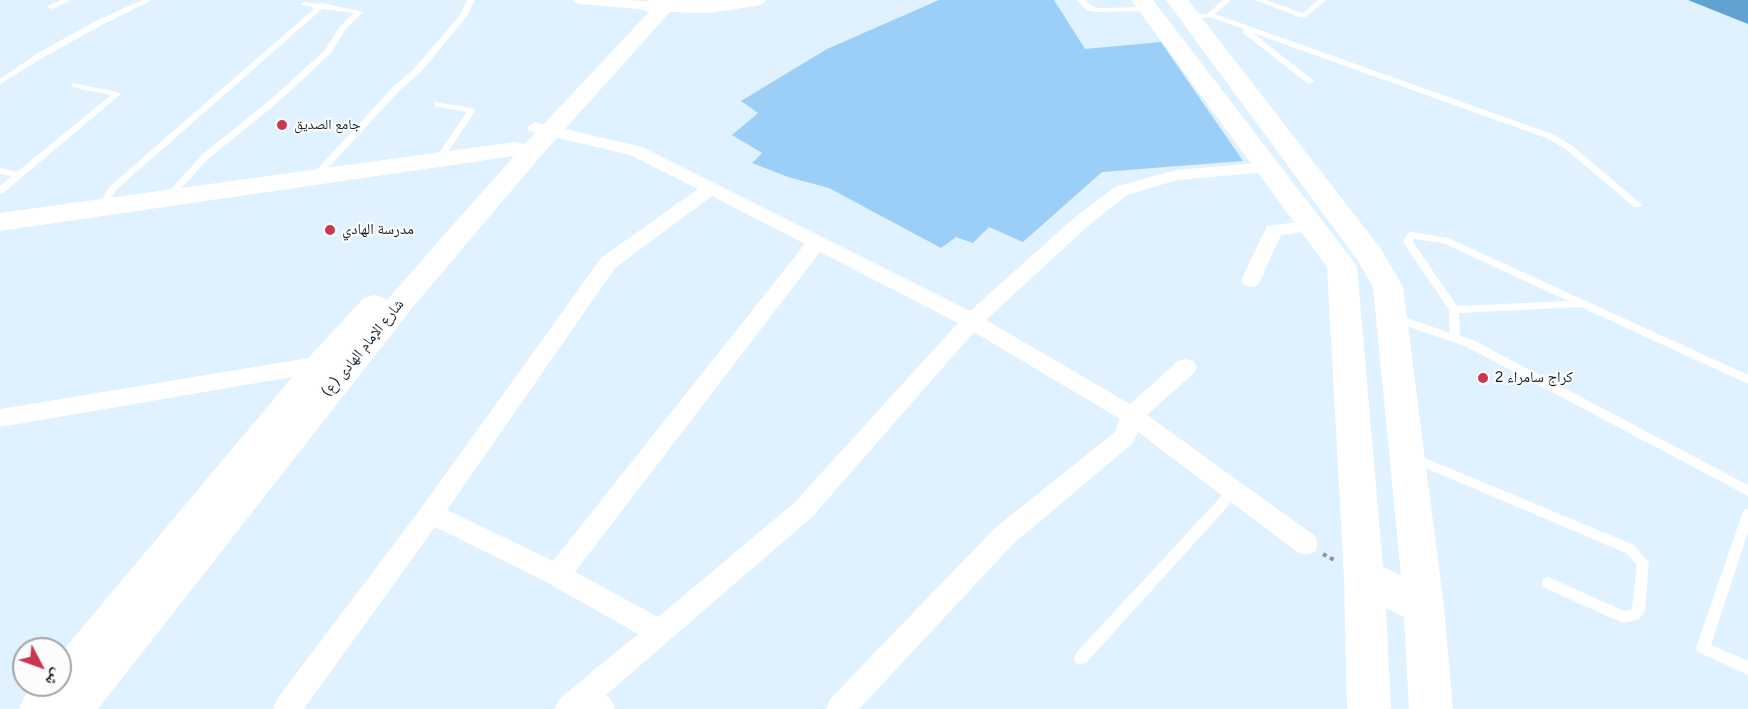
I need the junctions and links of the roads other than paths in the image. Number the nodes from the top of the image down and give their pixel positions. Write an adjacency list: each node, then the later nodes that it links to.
1 (67, 0): 13 (lane)
2 (148, 0): 17 (lane)
3 (471, 0): 25 (lane)
4 (579, 0): 11 (street)
5 (756, 0): 11 (main road)
6 (1081, 0): 14 (lane)
7 (1227, 0): 14 (lane)
8 (1258, 0): 9 (lane)
9 (1322, 0)
10 (324, 3): 12 (lane); 28 (lane); 30 (lane)
11 (659, 3): 20 (main road, شارع الإمام الهادی (ع))
12 (304, 4)
13 (50, 7)
14 (1173, 8): 15 (lane); 22 (main road); 37 (main road)
15 (1239, 26): 16 (lane); 29 (lane)
16 (1310, 81)
17 (0, 82)
18 (75, 85): 24 (lane)
19 (437, 104): 21 (lane)
20 (533, 140): 21 (main road); 26 (street); 40 (main road, شارع الإمام الهادی (ع)); 62 (main road, شارع الإمام الهادی (ع))
21 (438, 160): 25 (main road)
22 (1268, 167): 32 (main road); 38 (street)
23 (0, 171): 24 (lane)
24 (18, 175): 27 (lane)
25 (314, 178): 28 (main road)
26 (710, 189): 33 (street); 48 (street)
27 (0, 191)
28 (166, 198): 30 (main road)
29 (1637, 205)
30 (104, 207): 31 (main road)
31 (0, 222)
32 (1312, 225): 34 (street); 52 (main road)
33 (817, 242): 38 (street); 51 (street)
34 (1251, 280)
35 (1583, 304): 36 (lane); 36 (lane); 42 (lane)
36 (1454, 310): 39 (lane)
37 (1392, 317): 39 (lane); 45 (main road)
38 (972, 321): 43 (street); 55 (street)
39 (1455, 336): 46 (lane)
40 (321, 364): 44 (street); 57 (main road, شارع الإمام الهادی (ع))
41 (1186, 367): 43 (street)
42 (1748, 380)
43 (1132, 416): 47 (street); 64 (street)
44 (0, 418)
45 (1407, 455): 53 (lane); 54 (main road)
46 (1748, 491)
47 (1233, 492): 50 (street); 56 (lane)
48 (431, 514): 51 (street); 63 (street)
49 (1748, 514): 58 (lane)
50 (1306, 544)
51 (557, 575): 55 (street)
52 (1365, 577): 54 (main road); 65 (main road)
53 (1548, 583)
54 (1424, 607): 66 (main road)
55 (660, 632): 60 (street)
56 (1081, 658)
57 (72, 668)
58 (1748, 668)
59 (49, 697): 61 (main road, شارع الإمام الهادی (ع))
60 (585, 704)
61 (39, 709)
62 (73, 709)
63 (287, 709)
64 (840, 709)
65 (1369, 709)
66 (1431, 709)

